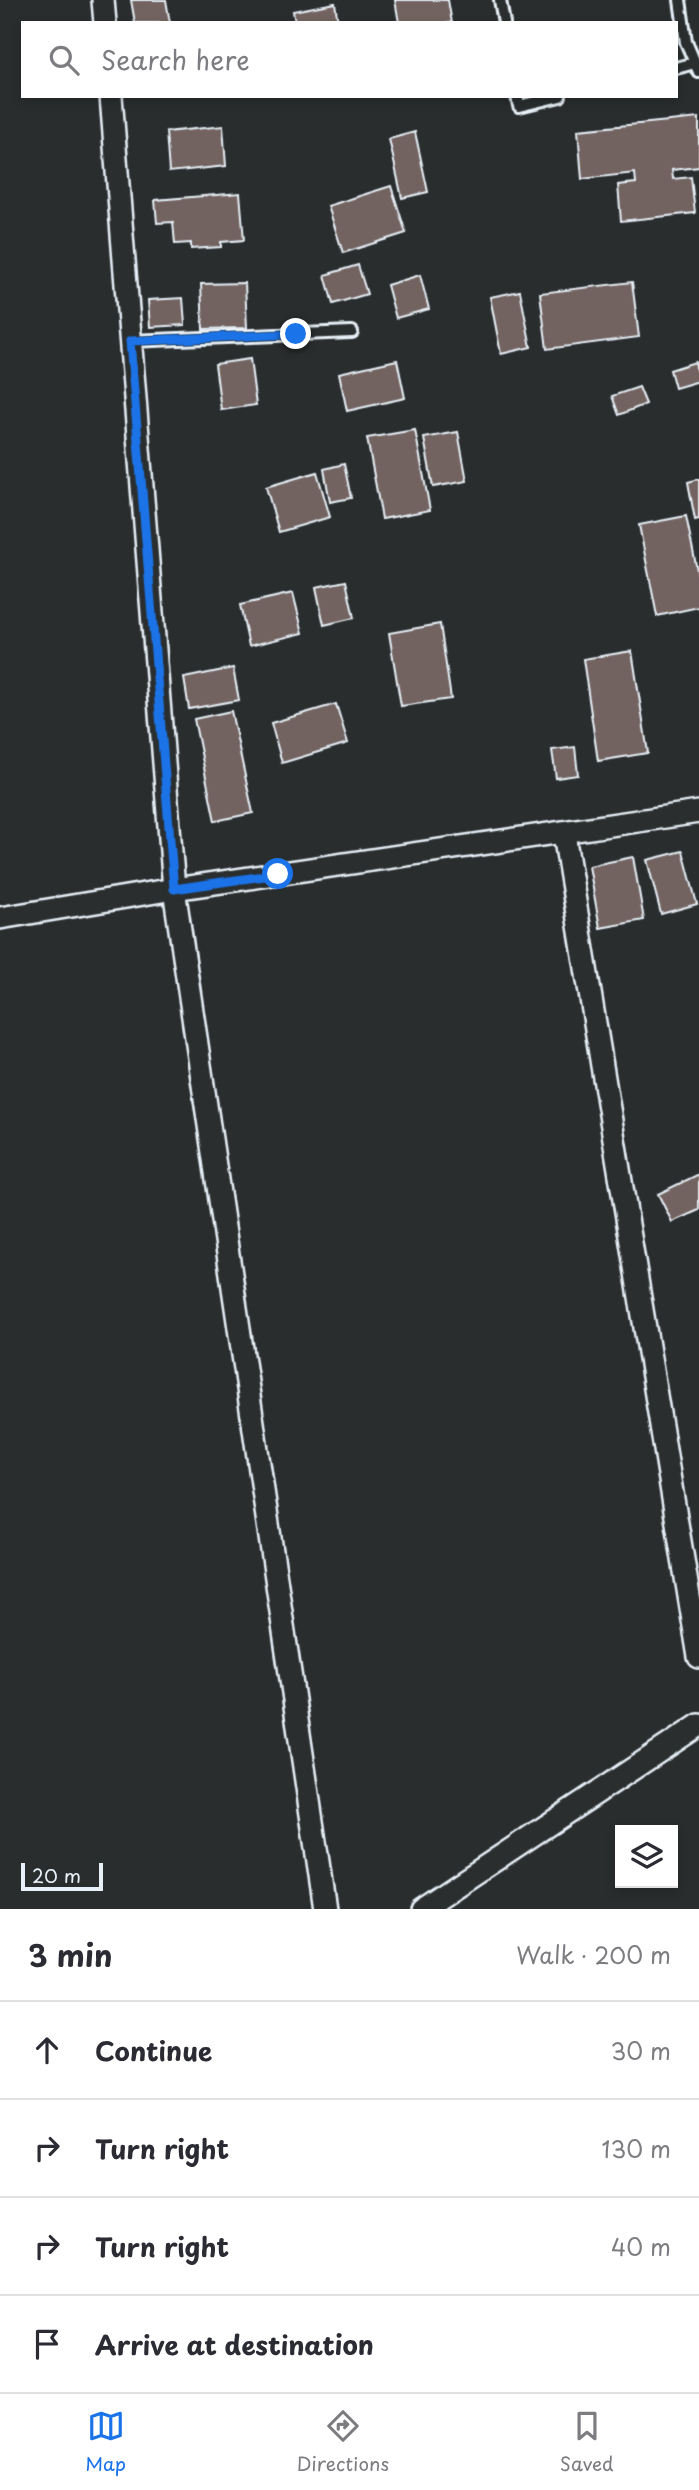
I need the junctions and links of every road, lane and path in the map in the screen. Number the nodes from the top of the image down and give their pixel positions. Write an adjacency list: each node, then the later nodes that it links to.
1 (103, 0): 4 (street)
2 (500, 0): 5 (lane)
3 (680, 0): 7 (lane)
4 (105, 21)
5 (504, 21)
6 (678, 68): 7 (lane)
7 (697, 68)
8 (111, 98): 12 (street)
9 (517, 98): 10 (lane)
10 (552, 98)
11 (352, 332): 12 (lane)
12 (130, 341): 15 (street)
13 (699, 812): 14 (street)
14 (564, 834): 15 (street); 17 (street)
15 (174, 889): 16 (street); 19 (street)
16 (0, 918)
17 (699, 1657)
18 (699, 1725): 20 (street)
19 (325, 1909)
20 (421, 1909)

